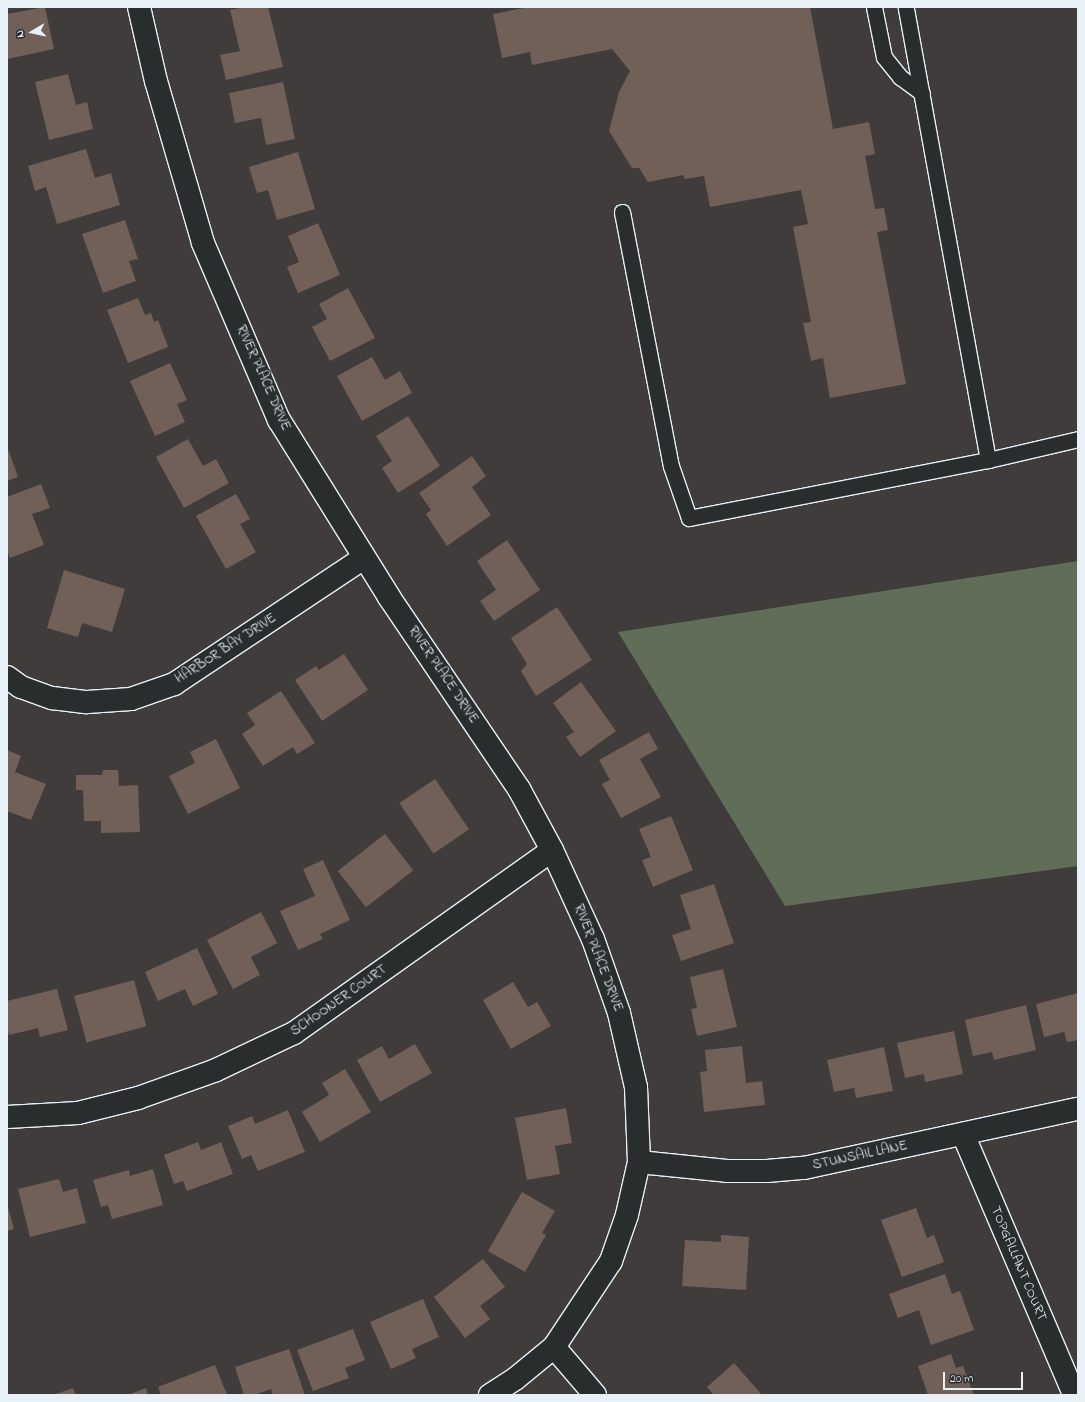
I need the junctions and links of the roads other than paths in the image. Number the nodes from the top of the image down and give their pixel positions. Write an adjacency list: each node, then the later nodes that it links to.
1 (138, 7): 8 (street, RIVER PLACE DRIVE)
2 (874, 7): 4 (lane)
3 (906, 7): 4 (lane)
4 (922, 93): 7 (lane)
5 (622, 212): 7 (lane)
6 (1078, 439): 7 (lane)
7 (988, 460)
8 (364, 558): 9 (street, HARBOR BAY DRIVE); 10 (street, RIVER PLACE DRIVE)
9 (7, 677)
10 (552, 850): 12 (street, SCHOONER COURT); 14 (street, RIVER PLACE DRIVE)
11 (1078, 1109): 13 (street, STUNSAIL LANE)
12 (7, 1117)
13 (963, 1134): 14 (street, STUNSAIL LANE); 16 (street, TOPGALLANT COURT)
14 (639, 1162): 15 (street, RIVER PLACE DRIVE)
15 (554, 1347): 17 (street, RIVER PLACE DRIVE); 18 (street)
16 (1074, 1394)
17 (490, 1395)
18 (596, 1395)

